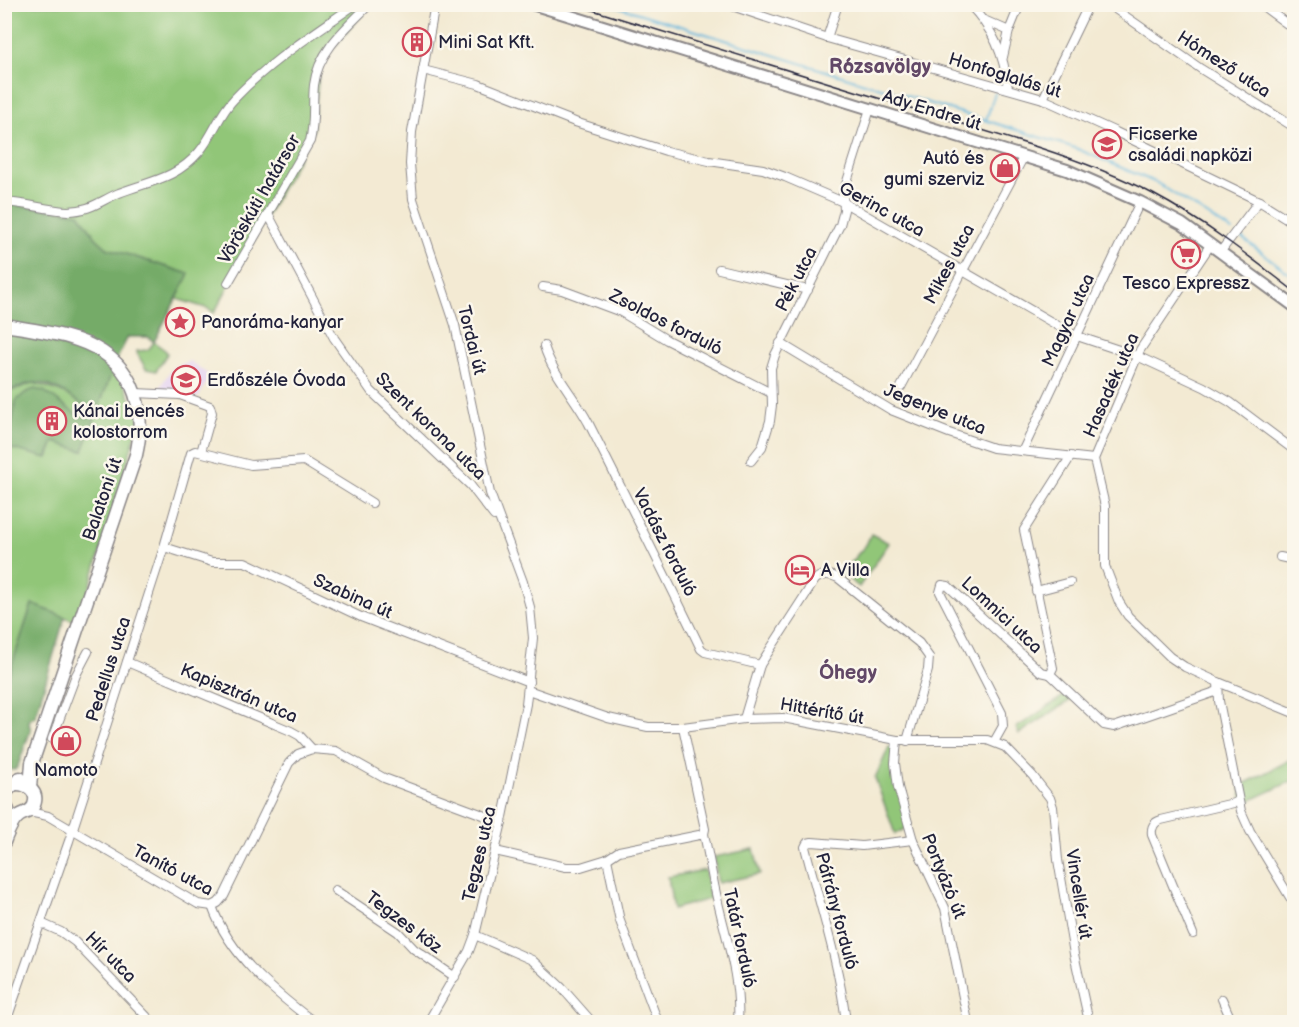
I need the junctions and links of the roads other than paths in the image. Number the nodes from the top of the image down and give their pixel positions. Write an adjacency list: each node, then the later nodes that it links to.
1 (370, 4): 27 (street, Vöröskúti határsor)
2 (435, 4): 17 (street, Tordai út)
3 (532, 4): 20 (street, Ady Endre út)
4 (726, 4): 15 (street, Honfoglalás út)
5 (838, 4): 15 (street)
6 (969, 4): 12 (street)
7 (1020, 4): 14 (street)
8 (1089, 4): 19 (street)
9 (1108, 4): 21 (street, Hómező utca)
10 (1260, 4): 13 (street)
11 (352, 5): 25 (street)
12 (984, 20): 14 (street); 16 (street)
13 (1294, 29)
14 (1009, 31): 16 (street)
15 (827, 38): 18 (street, Honfoglalás út)
16 (1003, 57): 18 (street)
17 (423, 70): 26 (street, Gerinc utca); 52 (street, Tordai út)
18 (1008, 88): 19 (street, Honfoglalás út)
19 (1043, 99): 24 (street, Honfoglalás út)
20 (870, 108): 22 (street, Ady Endre út); 26 (street, Pék utca)
21 (1294, 127)
22 (1024, 156): 23 (street, Ady Endre út); 32 (street, Mikes utca)
23 (1140, 201): 29 (street, Ady Endre út); 38 (street, Magyar utca)
24 (1258, 201): 28 (street, Honfoglalás út); 30 (street)
25 (4, 202)
26 (843, 202): 32 (street, Gerinc utca); 35 (street, Pék utca)
27 (268, 214): 33 (street, Vöröskúti határsor); 52 (street, Szent korona utca)
28 (1294, 223)
29 (1211, 244): 30 (street, Ady Endre út); 41 (street, Hasadék utca)
30 (1221, 251): 36 (street, Ady Endre út)
31 (719, 269): 35 (street)
32 (962, 270): 38 (street, Gerinc utca); 42 (street, Mikes utca)
33 (228, 283)
34 (543, 287): 44 (street, Zsoldos forduló)
35 (808, 290): 39 (street, Pék utca)
36 (1294, 306)
37 (4, 325): 43 (main road, Balatoni út)
38 (1077, 336): 41 (street, Gerinc utca); 45 (street, Magyar utca)
39 (780, 343): 44 (street, Pék utca); 45 (street, Jegenye utca)
40 (544, 346): 60 (street, Vadász forduló)
41 (1137, 356): 46 (street, Gerinc utca); 49 (street, Hasadék utca)
42 (901, 387)
43 (135, 393): 47 (street, Pedellus utca); 66 (main road, Balatoni út)
44 (771, 393): 50 (street, Pék utca)
45 (1023, 450): 48 (street, Jegenye utca)
46 (1294, 450)
47 (201, 452): 51 (street); 53 (street, Pedellus utca)
48 (1071, 456): 49 (street, Jegenye utca); 57 (street, Lomnici utca)
49 (1094, 459): 63 (street, Hasadék utca)
50 (751, 461)
51 (372, 503)
52 (505, 532): 62 (street, Tordai út)
53 (164, 547): 59 (street, Pedellus utca); 62 (street, Szabina út)
54 (1280, 556): 55 (street)
55 (1294, 560)
56 (1070, 582): 57 (street)
57 (1036, 591): 61 (street, Lomnici utca)
58 (88, 652): 66 (street)
59 (127, 662): 72 (street, Kapisztrán utca); 80 (street, Pedellus utca)
60 (760, 665): 65 (street); 70 (street)
61 (1050, 674): 63 (street); 71 (street, Lomnici utca)
62 (528, 686): 67 (street, Hittérítő út); 79 (street, Tegzes utca)
63 (1218, 687): 64 (street, Hasadék utca); 77 (street)
64 (1294, 712)
65 (744, 719): 67 (street, Hittérítő út); 69 (street, Hittérítő út)
66 (53, 720): 68 (street); 73 (main road, Balatoni út)
67 (683, 727): 81 (street, Tatár forduló)
68 (52, 740)
69 (897, 740): 70 (street, Hittérítő út); 83 (street, Portyázó út)
70 (907, 741): 71 (street, Hittérítő út)
71 (994, 742): 103 (street, Vincellér út)
72 (312, 749): 79 (street, Kapisztrán utca); 88 (street)
73 (32, 763): 74 (main road, Balatoni út); 75 (main road, Balatoni út)
74 (15, 784): 75 (main road); 76 (main road, Balatoni út)
75 (30, 788): 78 (main road, Balatoni út)
76 (4, 794)
77 (1238, 802): 87 (street); 90 (street)
78 (19, 808): 80 (street, Tanító utca); 82 (main road, Balatoni út)
79 (502, 822): 84 (street, Tegzes utca)
80 (72, 830): 88 (street, Tanító utca); 89 (street, Pedellus utca)
81 (704, 834): 85 (street); 100 (street, Tatár forduló)
82 (6, 838)
83 (913, 840): 101 (street, Páfrány forduló); 102 (street, Portyázó út)
84 (495, 851): 85 (street); 91 (street, Tegzes utca)
85 (607, 859): 99 (street)
86 (335, 891): 92 (street, Tegzes köz)
87 (1294, 904)
88 (212, 906): 96 (street, Tanító utca)
89 (41, 923): 94 (street, Pedellus utca); 95 (street, Hír utca)
90 (1193, 934)
91 (475, 935): 92 (street, Tegzes utca); 98 (street)
92 (455, 977): 97 (street, Tegzes utca)
93 (1222, 999): 104 (street)
94 (6, 1023)
95 (152, 1023)
96 (314, 1023)
97 (428, 1023)
98 (592, 1023)
99 (658, 1023)
100 (738, 1023)
101 (846, 1023)
102 (968, 1023)
103 (1089, 1023)
104 (1232, 1023)

